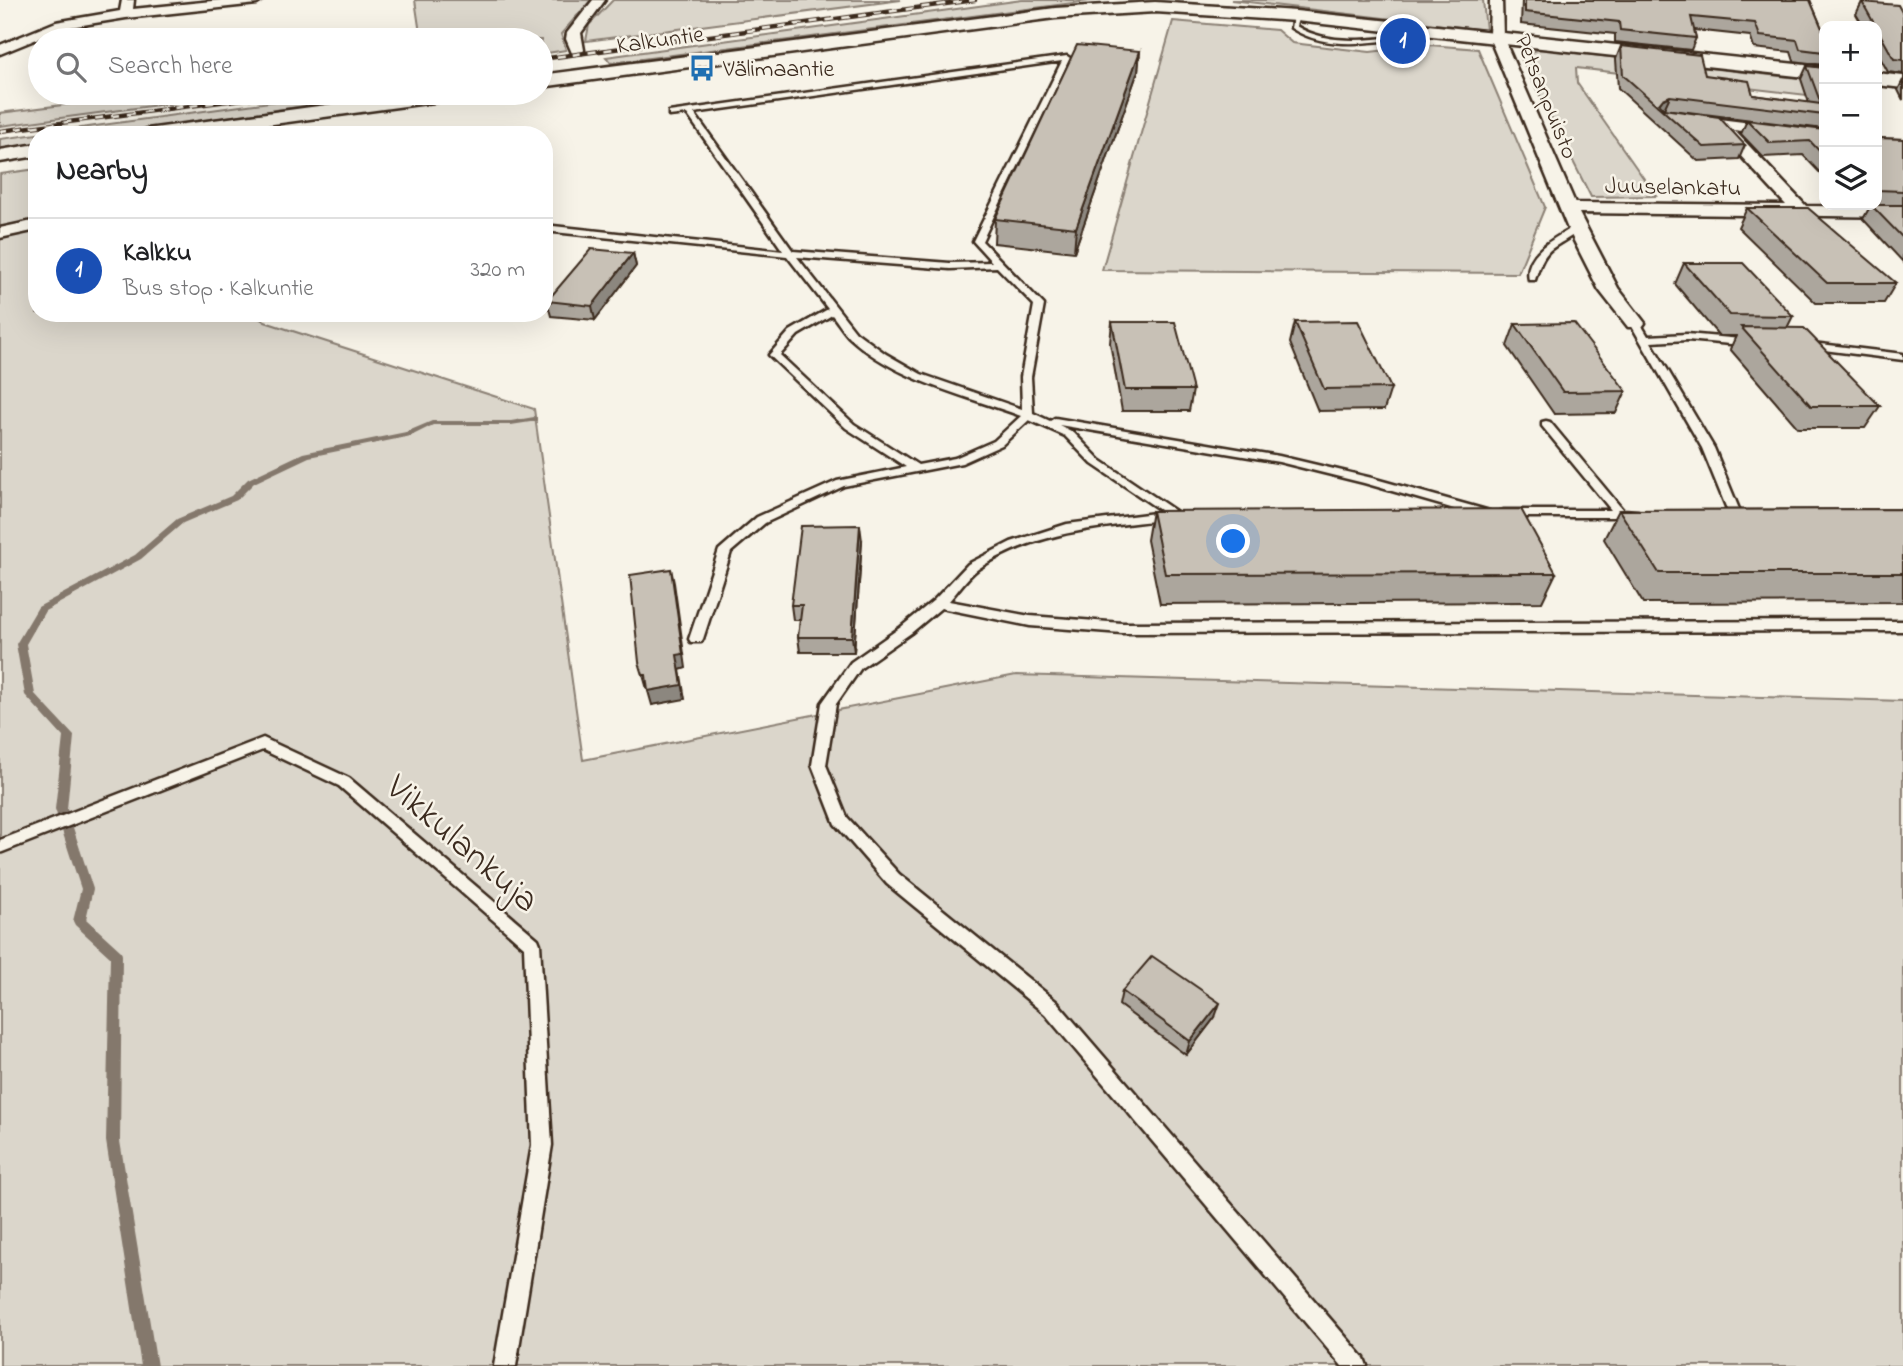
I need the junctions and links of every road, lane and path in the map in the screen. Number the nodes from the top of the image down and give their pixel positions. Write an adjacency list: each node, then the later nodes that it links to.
1 (257, 0): 5 (street)
2 (599, 0): 11 (street)
3 (1496, 0): 7 (street, Petsanpuisto)
4 (1113, 4): 7 (street, Kalkuntie); 11 (street, Kalkuntie)
5 (127, 7): 6 (street)
6 (54, 28)
7 (1496, 37): 10 (street, Kalkuntie); 22 (street, Petsanpuisto)
8 (28, 39): 9 (street)
9 (0, 50)
10 (1819, 72)
11 (590, 75): 12 (street, Kalkuntie)
12 (553, 80)
13 (1882, 80): 14 (street)
14 (1903, 82)
15 (368, 105): 18 (street)
16 (689, 111): 17 (lane); 29 (lane); 30 (lane)
17 (672, 114)
18 (214, 126)
19 (1819, 135): 23 (street)
20 (28, 151): 21 (street)
21 (0, 156)
22 (1568, 208): 23 (street, Juuselankatu); 27 (street, Petsanpuisto)
23 (1802, 212): 24 (street, Juuselankatu)
24 (1903, 212)
25 (28, 227): 28 (street)
26 (553, 229): 29 (lane)
27 (1577, 229): 31 (lane); 33 (street, Petsanpuisto)
28 (0, 233)
29 (790, 254): 30 (lane); 32 (lane)
30 (999, 264): 38 (lane)
31 (1532, 278)
32 (834, 310): 38 (lane); 40 (lane)
33 (1635, 323): 34 (lane)
34 (1645, 339): 35 (lane); 45 (lane)
35 (1765, 343)
36 (1788, 343): 37 (lane)
37 (1903, 357)
38 (1028, 415): 40 (lane); 42 (lane); 46 (lane)
39 (1546, 424): 43 (lane)
40 (916, 469): 48 (lane)
41 (1433, 514): 42 (lane)
42 (1487, 514): 43 (lane)
43 (1620, 514): 44 (lane)
44 (1646, 514)
45 (1749, 514)
46 (939, 603): 47 (lane); 51 (lane)
47 (1903, 626)
48 (696, 639)
49 (0, 847): 50 (lane, Vikkulankuja)
50 (505, 1366)
51 (1356, 1366)

